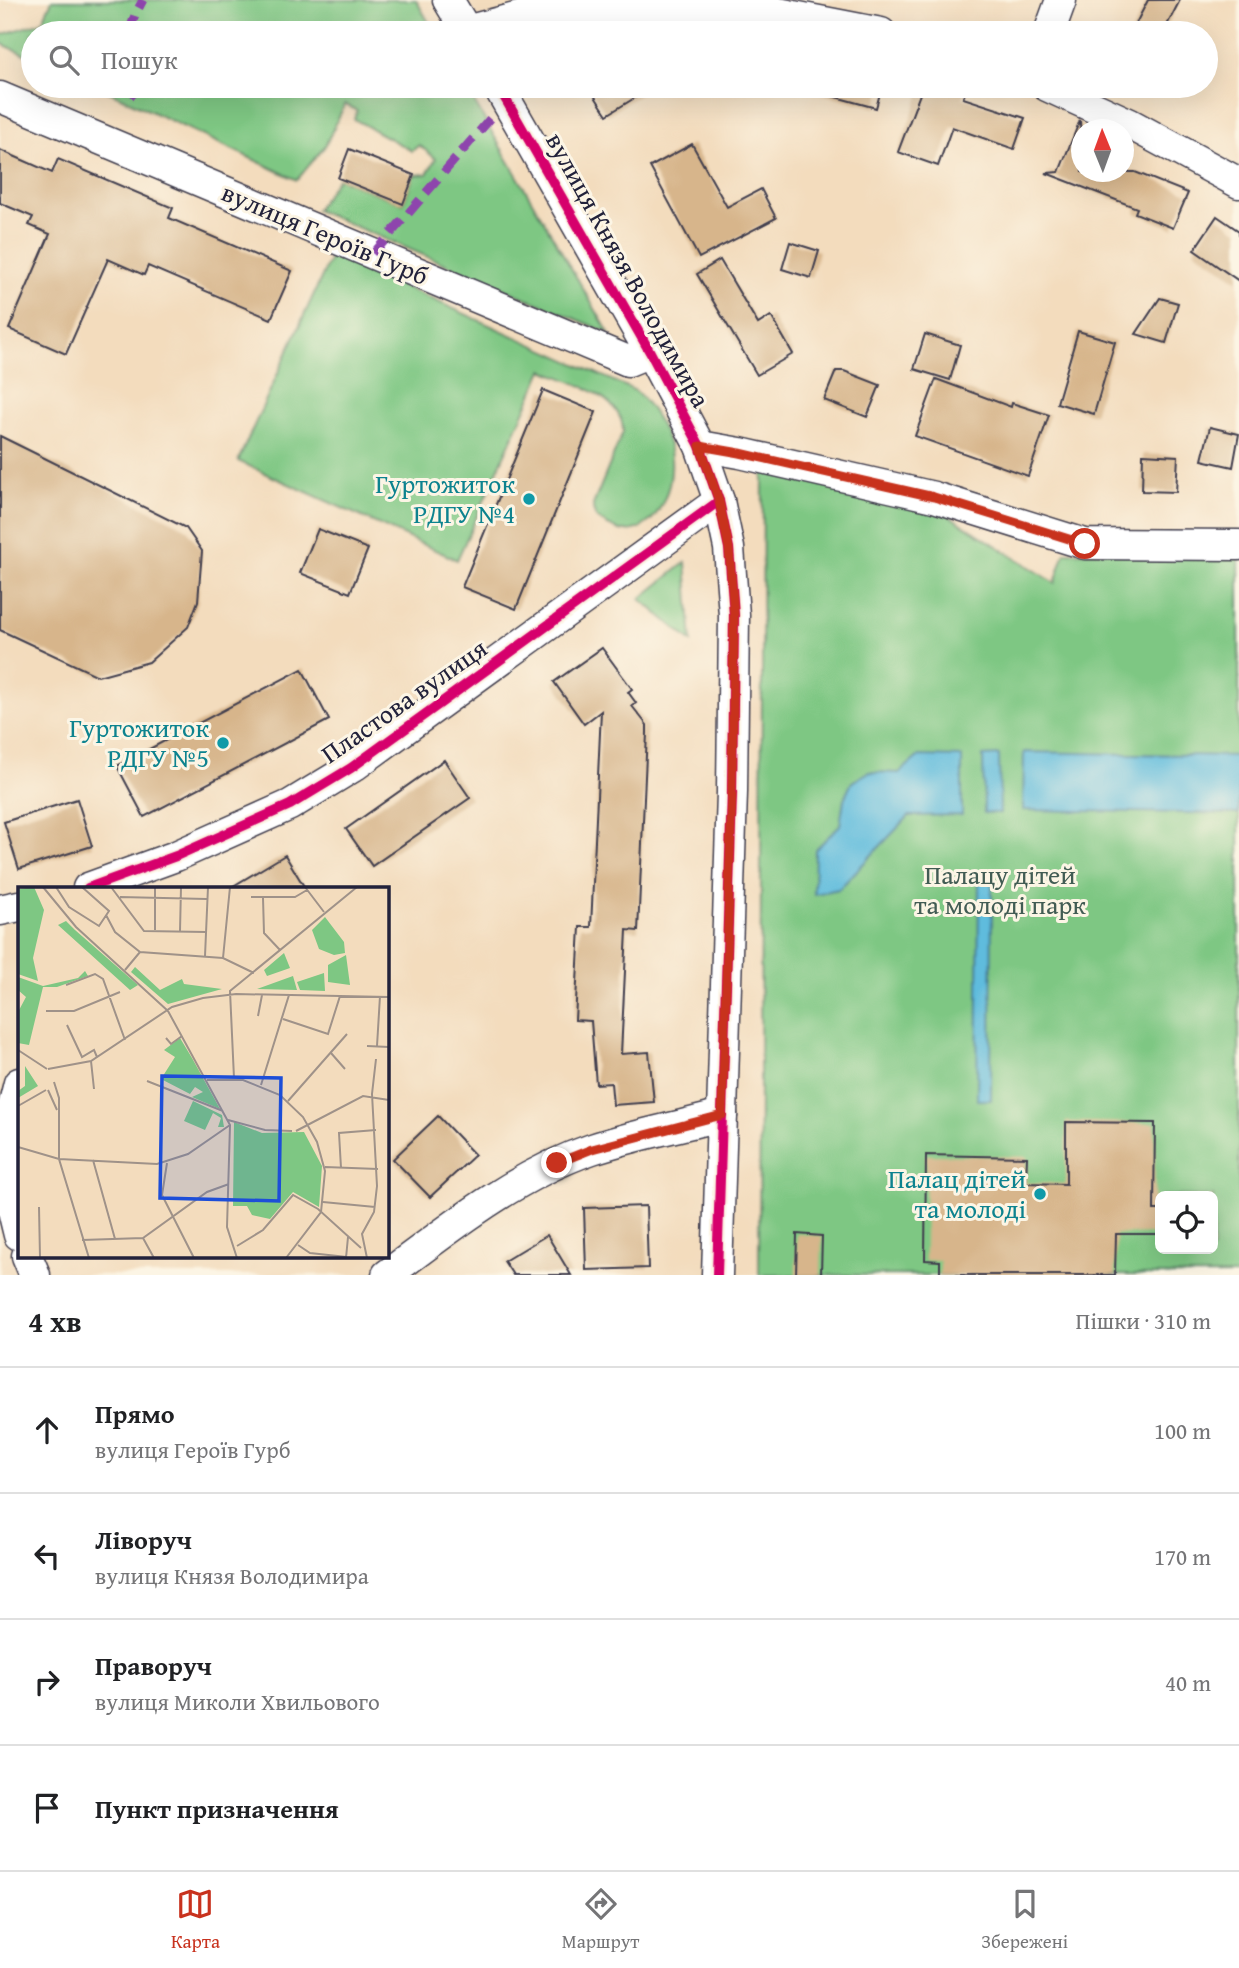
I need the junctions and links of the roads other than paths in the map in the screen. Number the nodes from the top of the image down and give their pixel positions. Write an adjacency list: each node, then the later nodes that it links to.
1 (448, 0): 4 (street)
2 (1061, 0): 7 (street)
3 (751, 4): 5 (street); 6 (street)
4 (460, 21)
5 (506, 21)
6 (827, 21)
7 (1053, 21)
8 (0, 97): 12 (street, вулиця Героїв Гурб)
9 (505, 98): 12 (street, вулиця Князя Володимира)
10 (1073, 98): 11 (street)
11 (1239, 183)
12 (650, 352): 13 (street, вулиця Князя Володимира)
13 (700, 446): 14 (street, вулиця Князя Володимира); 15 (street)
14 (719, 501): 16 (street, Пластова вулиця); 20 (street, вулиця Князя Володимира)
15 (1239, 545)
16 (91, 887)
17 (18, 906): 18 (street)
18 (0, 910)
19 (18, 1087): 21 (street)
20 (722, 1115): 24 (street); 25 (street, вулиця Князя Володимира)
21 (18, 1231)
22 (28, 1258): 23 (street)
23 (35, 1275)
24 (387, 1275)
25 (717, 1275)

